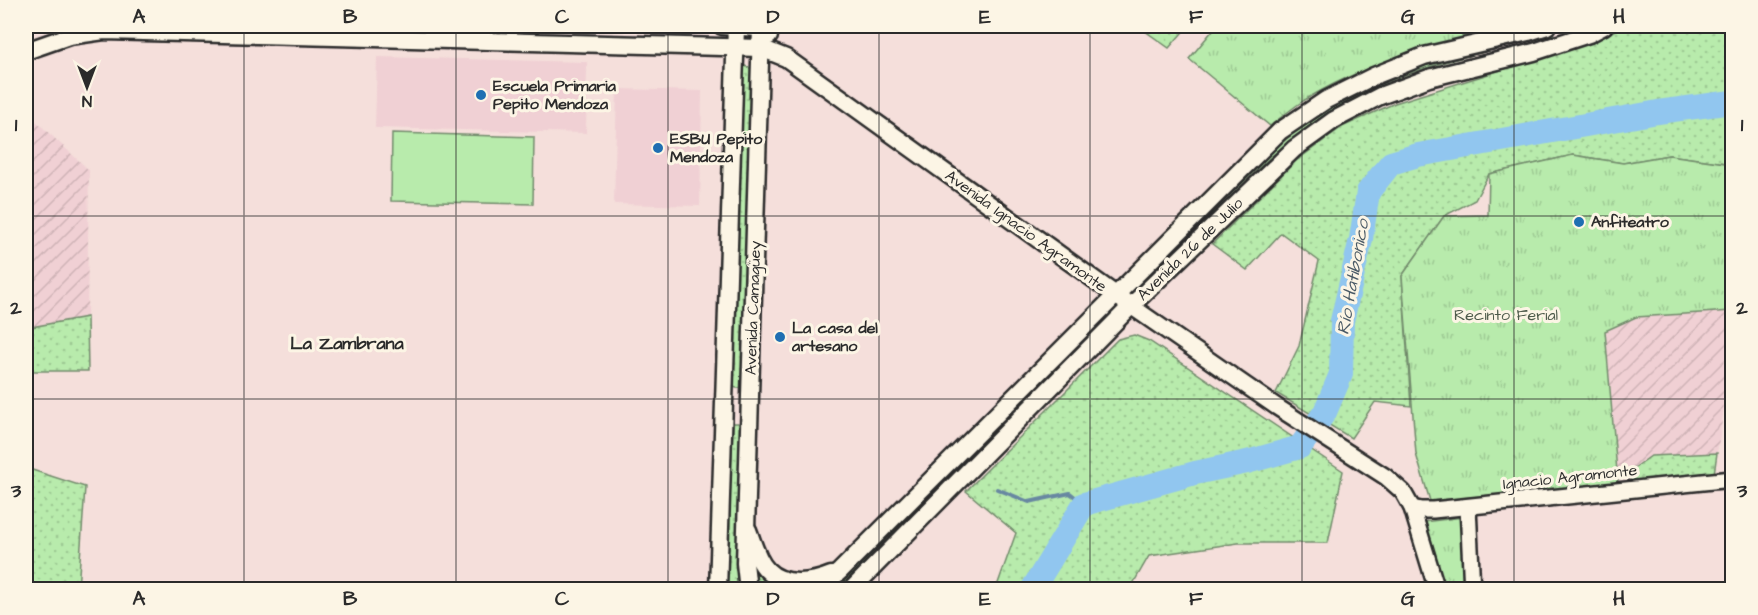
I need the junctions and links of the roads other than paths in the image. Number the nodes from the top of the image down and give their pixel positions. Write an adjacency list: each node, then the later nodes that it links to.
1 (722, 26): 2 (main road)
2 (736, 26): 5 (main road); 7 (main road, Avenida Camagüey)
3 (1547, 26): 11 (main road, Avenida 26 de Julio)
4 (1604, 26): 12 (main road, Avenida 26 de Julio)
5 (761, 27): 8 (main road, Avenida Camagüey); 10 (main road, Avenida Ignacio Agramonte)
6 (363, 32): 7 (main road, Avenida Ignacio Agramonte); 9 (main road, Avenida Ignacio Agramonte)
7 (735, 47): 8 (main road, Avenida Ignacio Agramonte); 18 (main road, Avenida Camagüey)
8 (761, 48): 10 (main road, Avenida Ignacio Agramonte); 16 (main road, Avenida Camagüey)
9 (26, 51)
10 (786, 58): 11 (main road, Avenida Ignacio Agramonte)
11 (1116, 296): 12 (main road, Avenida Ignacio Agramonte); 17 (main road, Avenida 26 de Julio)
12 (1131, 306): 15 (main road, Avenida Ignacio Agramonte); 21 (main road, Avenida 26 de Julio)
13 (1732, 479): 14 (main road, Ignacio Agramonte)
14 (1468, 507): 15 (main road, Ignacio Agramonte); 23 (main road)
15 (1412, 508): 22 (main road, Avenida Ignacio Agramonte)
16 (746, 526): 17 (main road); 19 (main road, Avenida Camagüey)
17 (840, 571): 20 (main road, Avenida 26 de Julio)
18 (718, 590)
19 (748, 590)
20 (819, 590)
21 (851, 590)
22 (1437, 590)
23 (1472, 590)

